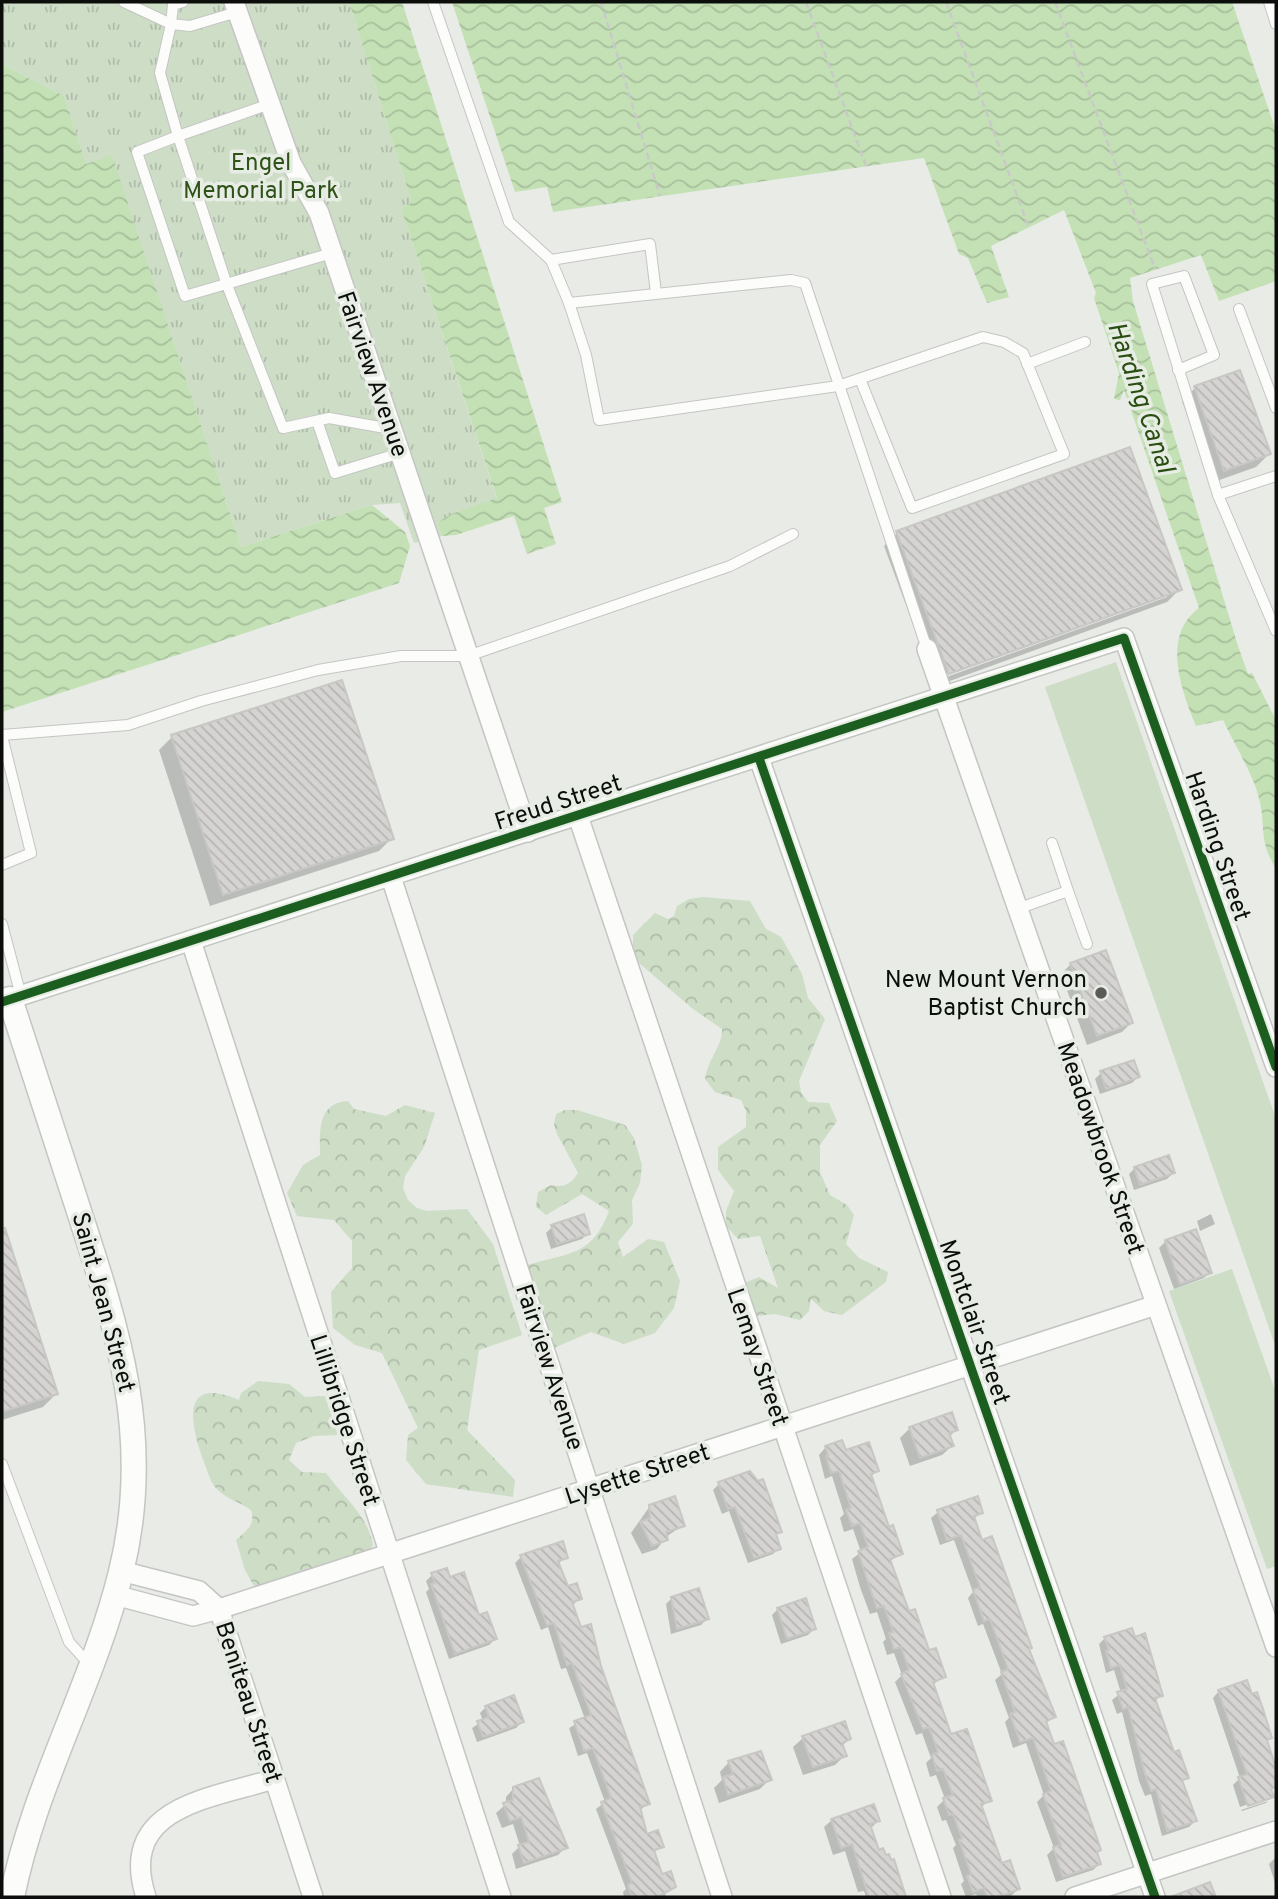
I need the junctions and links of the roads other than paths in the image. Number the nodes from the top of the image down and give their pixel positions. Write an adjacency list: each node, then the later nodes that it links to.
1 (124, 2): 6 (lane)
2 (183, 2): 6 (lane)
3 (433, 2): 11 (lane)
4 (1269, 2): 7 (lane)
5 (236, 7): 6 (lane); 8 (street, Fairview Avenue)
6 (172, 24): 9 (lane)
7 (1276, 24)
8 (270, 104): 9 (lane); 10 (street, Fairview Avenue)
9 (178, 136): 12 (lane); 12 (lane)
10 (332, 253): 12 (lane); 23 (street, Fairview Avenue)
11 (551, 260): 13 (lane); 14 (lane)
12 (227, 285): 22 (lane)
13 (656, 293): 14 (lane); 20 (lane)
14 (569, 303): 20 (lane)
15 (1239, 309): 21 (lane)
16 (1085, 342): 17 (lane)
17 (1027, 364): 19 (lane); 19 (lane)
18 (1178, 370): 18 (lane); 27 (lane)
19 (860, 379): 20 (lane)
20 (838, 386): 31 (lane)
21 (1276, 408)
22 (317, 421): 23 (lane); 24 (lane)
23 (391, 429): 24 (street, Fairview Avenue)
24 (400, 453): 32 (street, Fairview Avenue)
25 (1274, 477): 26 (lane); 27 (lane)
26 (1276, 490)
27 (1217, 495): 29 (lane)
28 (793, 534): 32 (lane)
29 (1276, 631)
30 (1124, 638): 33 (street, Freud Street); 47 (street, Harding Street)
31 (927, 649): 33 (street, Meadowbrook Street)
32 (468, 656): 34 (lane); 37 (street, Fairview Avenue)
33 (943, 696): 35 (street, Freud Street); 42 (street, Meadowbrook Street)
34 (2, 735): 39 (lane)
35 (759, 758): 36 (street, Freud Street); 49 (street, Montclair Street)
36 (578, 816): 37 (street, Freud Street); 50 (street, Lemay Street)
37 (528, 832): 40 (street, Freud Street)
38 (1052, 843): 41 (lane)
39 (2, 865)
40 (391, 877): 44 (street, Freud Street); 52 (street, Fairview Avenue)
41 (1068, 891): 42 (lane); 45 (lane)
42 (1017, 909): 48 (street, Meadowbrook Street)
43 (2, 924): 46 (lane)
44 (191, 942): 46 (street, Freud Street); 53 (street, Lillibridge Street)
45 (1087, 944)
46 (11, 999): 54 (street, Saint Jean Street)
47 (1276, 1067)
48 (1156, 1305): 49 (street, Lysette Street); 55 (street, Meadowbrook Street)
49 (969, 1366): 50 (street, Lysette Street); 62 (street, Montclair Street)
50 (782, 1427): 52 (street, Lysette Street); 68 (street, Lemay Street)
51 (2, 1464): 59 (lane)
52 (589, 1489): 53 (street, Lysette Street); 67 (street, Fairview Avenue)
53 (388, 1555): 57 (street, Lysette Street); 66 (street, Lillibridge Street)
54 (121, 1571): 56 (street, Saint Jean Street); 57 (street)
55 (1267, 1591): 58 (street, Meadowbrook Street)
56 (115, 1595): 57 (street, Beniteau Street); 59 (street, Saint Jean Street)
57 (219, 1609): 60 (street, Beniteau Street)
58 (1276, 1647)
59 (91, 1666): 63 (street, Saint Jean Street)
60 (274, 1779): 64 (street); 65 (street, Beniteau Street)
61 (1276, 1831): 62 (street)
62 (1147, 1874): 69 (street); 70 (street, Montclair Street)
63 (12, 1897)
64 (146, 1897)
65 (313, 1897)
66 (501, 1897)
67 (722, 1897)
68 (941, 1897)
69 (1076, 1897)
70 (1155, 1897)

